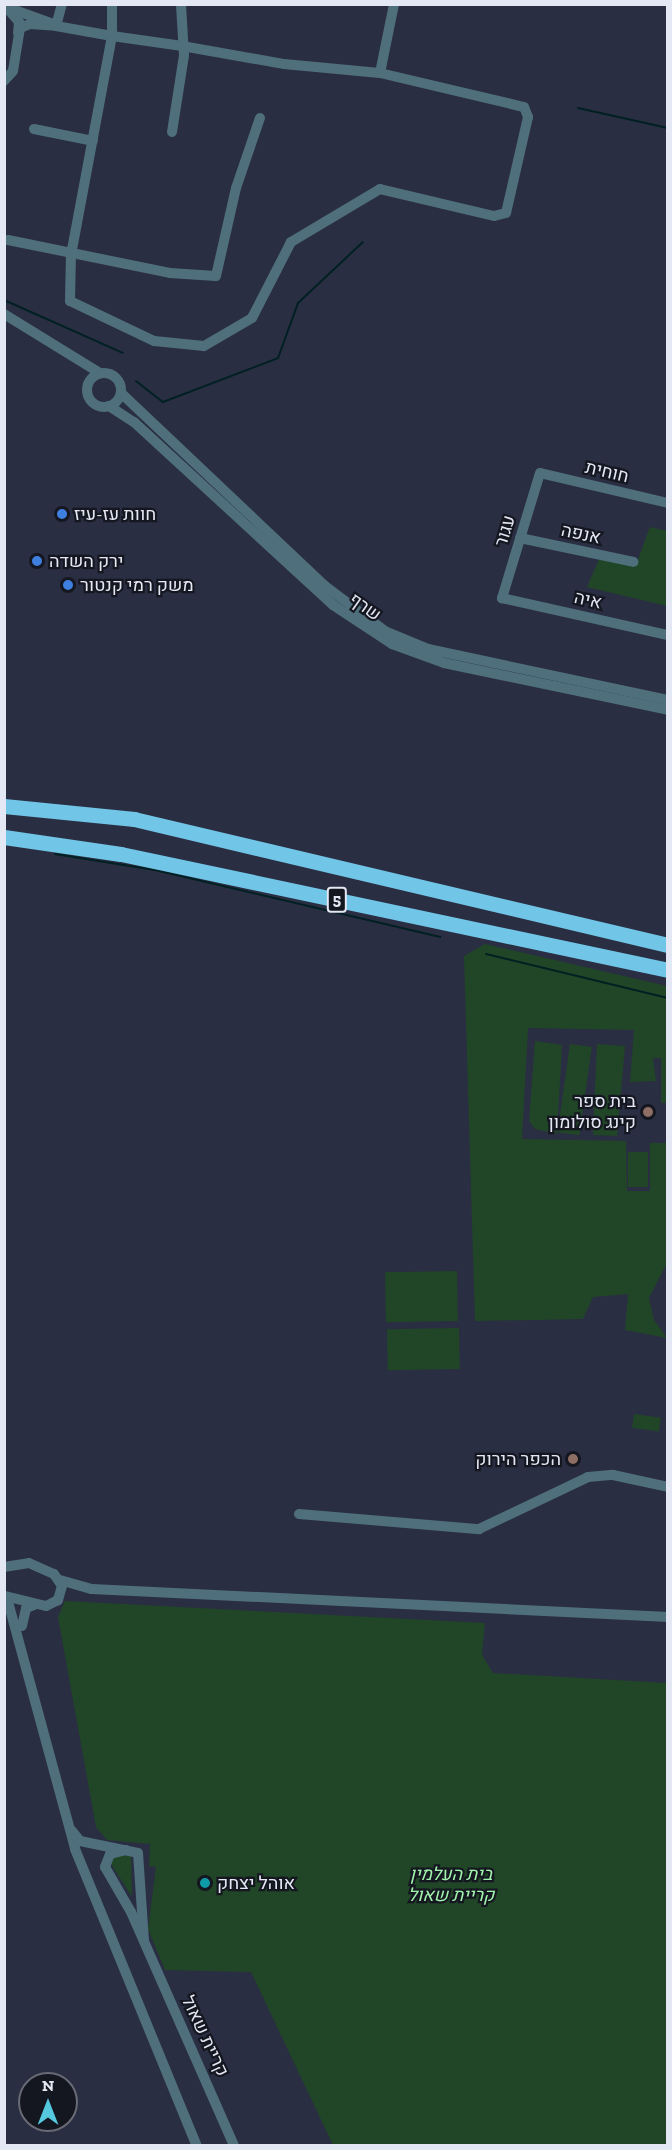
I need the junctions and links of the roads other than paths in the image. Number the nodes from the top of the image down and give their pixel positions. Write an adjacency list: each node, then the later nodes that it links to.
1 (62, 4): 6 (street)
2 (112, 4): 8 (street)
3 (181, 4): 9 (street)
4 (394, 4): 10 (street)
5 (5, 7): 6 (street); 7 (street)
6 (56, 26): 7 (street); 8 (street)
7 (20, 28): 11 (street)
8 (112, 36): 9 (street); 15 (street)
9 (182, 46): 10 (street); 14 (street)
10 (380, 73): 17 (street)
11 (6, 79)
12 (260, 118): 17 (street)
13 (34, 129): 15 (street)
14 (172, 132)
15 (93, 141): 17 (street)
16 (8, 240): 17 (street)
17 (71, 255)
18 (4, 314): 19 (street)
19 (75, 356): 20 (street); 21 (street)
20 (100, 373): 21 (street); 22 (street)
21 (88, 385): 23 (street)
22 (121, 393): 23 (street); 30 (street, שרף)
23 (109, 406): 31 (street, שרף)
24 (540, 473): 25 (street, חוחית); 26 (street, עגור)
25 (668, 502)
26 (520, 538): 27 (street, אנפה); 28 (street, עגור)
27 (634, 562)
28 (502, 598): 29 (street, איה)
29 (667, 634)
30 (668, 700)
31 (668, 710)
32 (4, 806): 37 (highway, 5)
33 (4, 837): 35 (highway, 5)
34 (4, 845): 35 (highway)
35 (121, 854): 36 (highway, 5)
36 (514, 938): 38 (highway, 5); 39 (highway)
37 (668, 945)
38 (668, 970)
39 (668, 976)
40 (668, 1487): 41 (street)
41 (299, 1514)
42 (4, 1567): 43 (street)
43 (60, 1580): 44 (street); 46 (street)
44 (92, 1589): 46 (street); 48 (street)
45 (6, 1597): 47 (street); 49 (street)
46 (57, 1600): 47 (street)
47 (34, 1605): 49 (street)
48 (668, 1617)
49 (77, 1845): 50 (street); 52 (street)
50 (129, 1849): 51 (street, קריית שאול); 51 (street, קריית שאול)
51 (144, 1941): 53 (street, קריית שאול)
52 (197, 2145)
53 (234, 2145)

